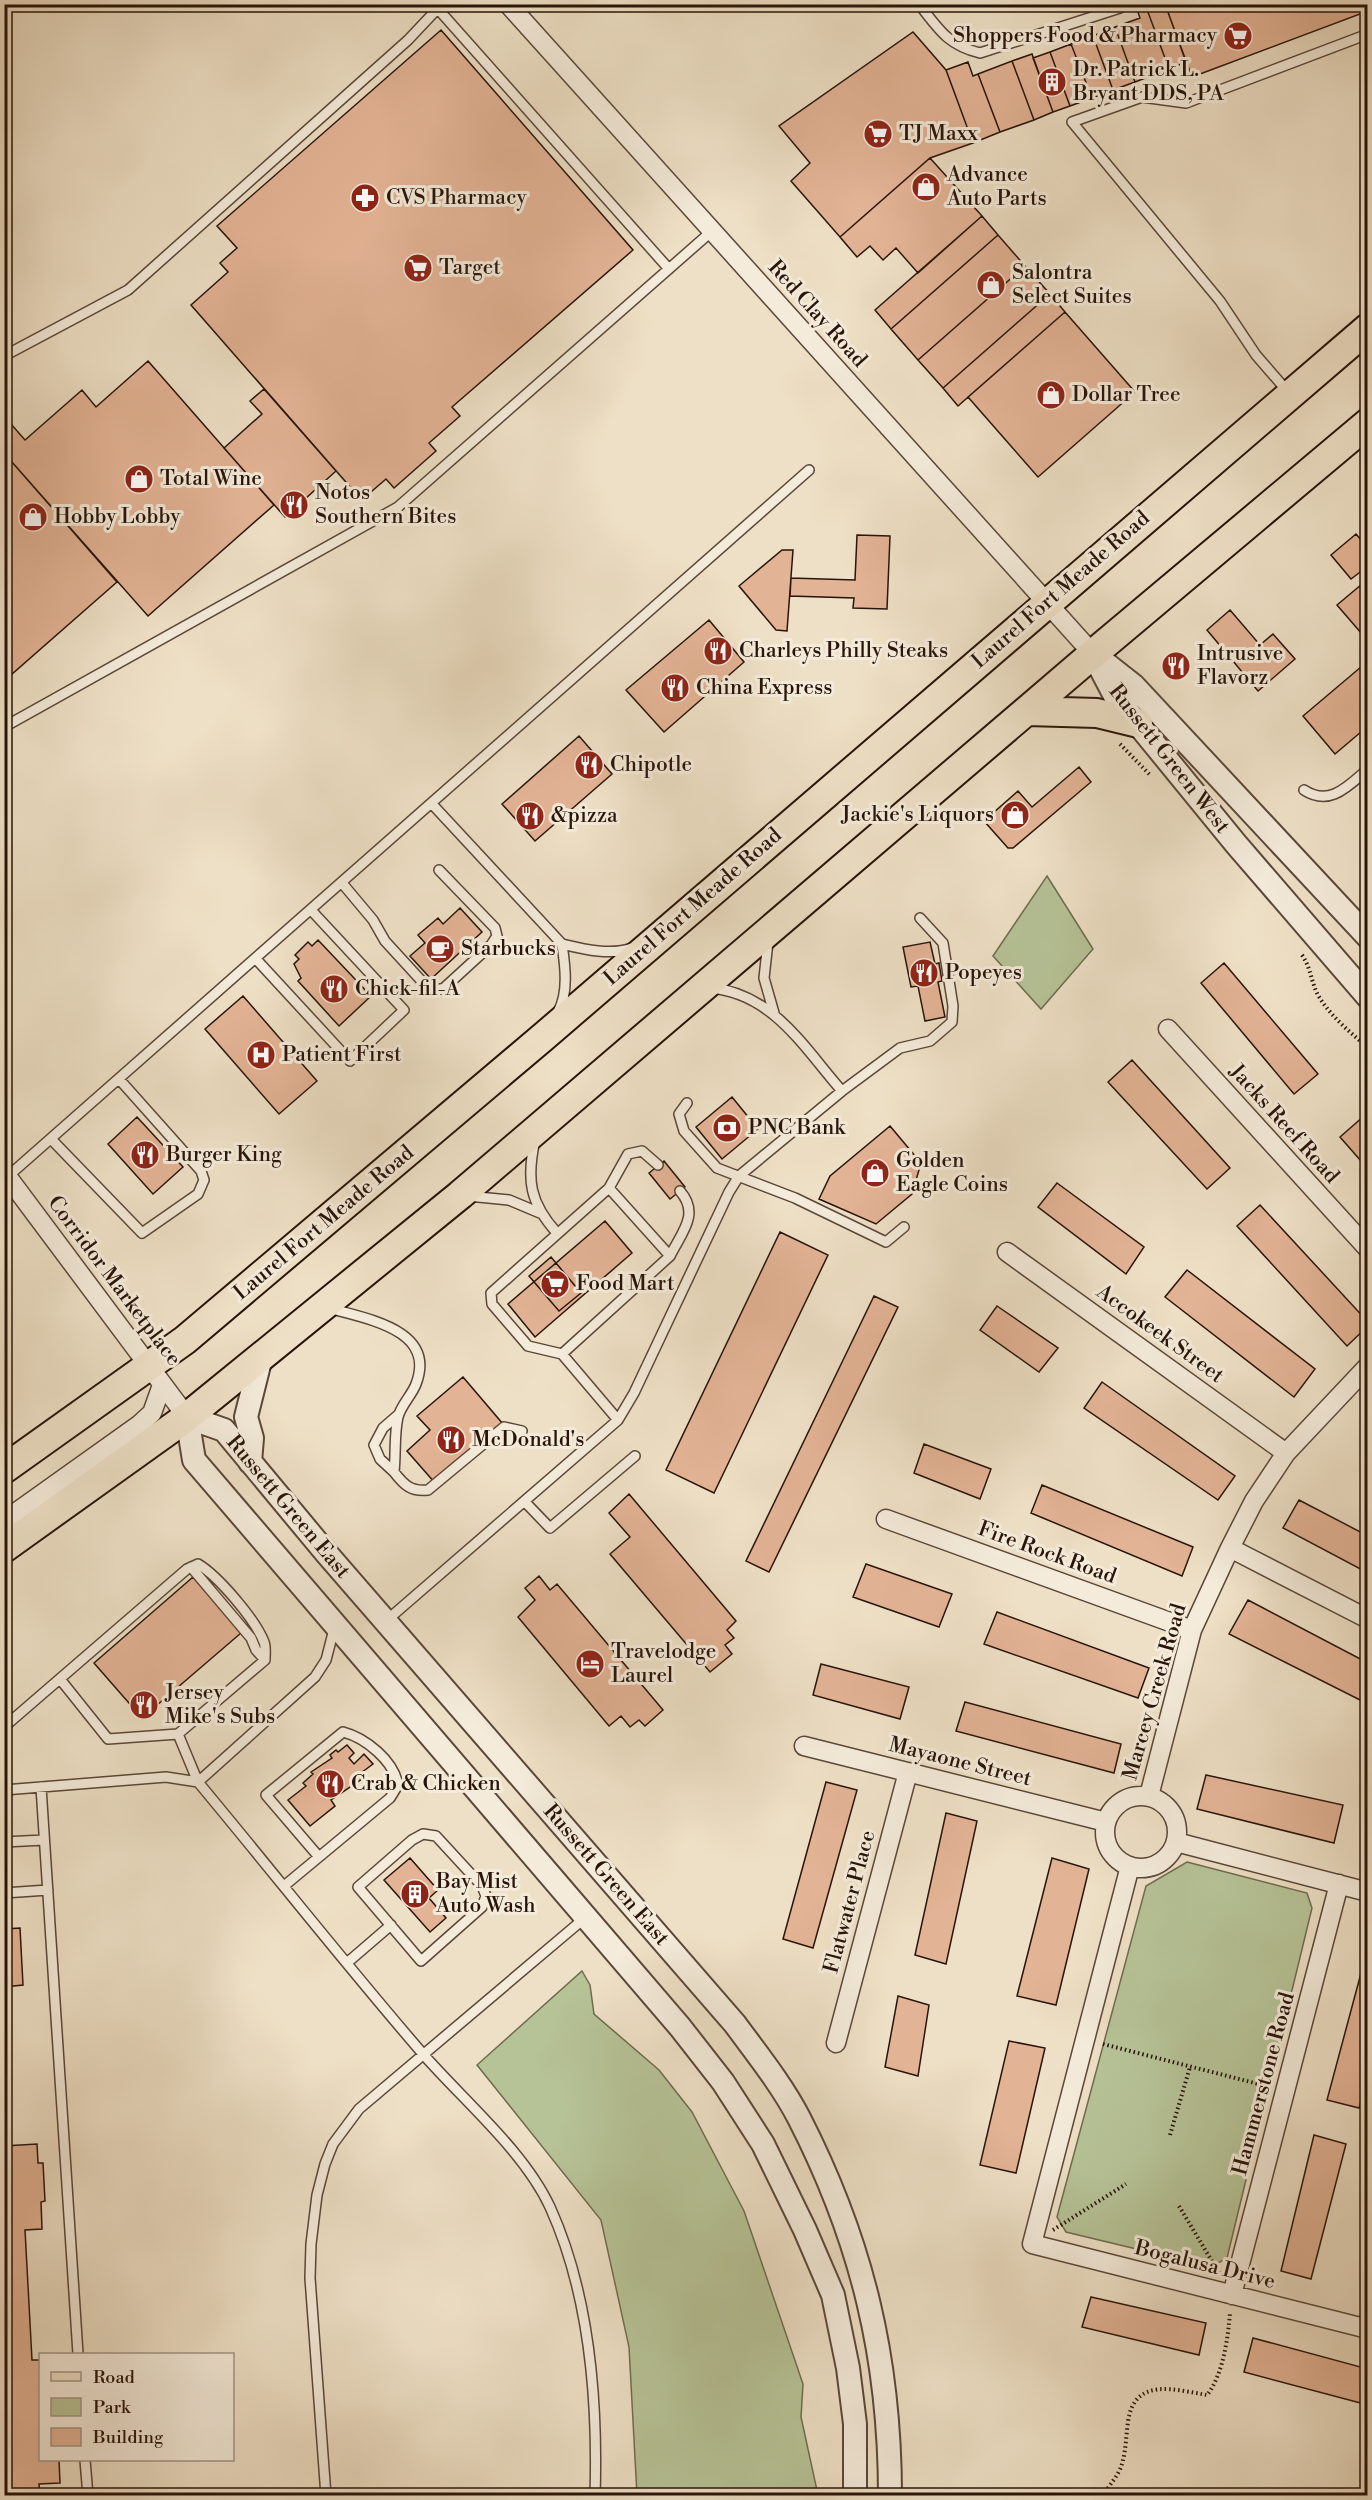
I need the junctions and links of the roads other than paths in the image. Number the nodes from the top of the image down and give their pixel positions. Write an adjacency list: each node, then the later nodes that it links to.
1 (508, 4): 6 (street, Red Clay Road)
2 (919, 4): 3 (lane)
3 (1121, 4)
4 (440, 7): 7 (lane); 9 (lane)
5 (1368, 34): 10 (lane)
6 (712, 231): 7 (lane); 13 (street, Red Clay Road)
7 (669, 269): 16 (lane)
8 (1368, 328): 10 (main road, Laurel Fort Meade Road)
9 (4, 356)
10 (1290, 394): 13 (main road, Laurel Fort Meade Road)
11 (1368, 423): 14 (main road)
12 (809, 470): 20 (lane)
13 (1046, 602): 14 (street, Red Clay Road); 27 (main road, Laurel Fort Meade Road)
14 (1093, 654): 15 (main road); 17 (street, Russett Green West); 26 (street, Russett Green West)
15 (1027, 711): 17 (main road); 25 (main road)
16 (4, 726)
17 (1126, 730): 31 (street, Russett Green West)
18 (1368, 769): 19 (lane)
19 (1304, 790)
20 (432, 804): 22 (lane); 28 (lane)
21 (439, 870): 22 (lane)
22 (342, 883): 23 (lane)
23 (311, 910): 29 (lane); 29 (lane)
24 (920, 918): 36 (lane)
25 (769, 931): 30 (main road); 32 (lane)
26 (1368, 937)
27 (654, 941): 28 (lane); 34 (main road, Laurel Fort Meade Road)
28 (562, 944): 34 (lane)
29 (256, 959): 35 (lane)
30 (702, 987): 32 (lane); 38 (main road)
31 (1368, 997)
32 (774, 1013): 36 (lane)
33 (1168, 1029): 49 (street, Jacks Reef Road)
34 (542, 1038): 56 (main road, Laurel Fort Meade Road)
35 (119, 1079): 39 (lane); 39 (lane)
36 (842, 1091): 42 (lane)
37 (687, 1103): 42 (lane)
38 (538, 1129): 45 (main road); 46 (lane)
39 (51, 1139): 41 (lane)
40 (658, 1165): 43 (lane)
41 (6, 1176): 56 (street, Corridor Marketplace)
42 (739, 1176): 47 (lane); 59 (lane)
43 (609, 1188): 48 (lane); 51 (lane)
44 (680, 1191): 51 (lane)
45 (460, 1195): 46 (lane); 52 (main road)
46 (540, 1213): 48 (lane)
47 (904, 1227)
48 (557, 1233): 53 (lane)
49 (1368, 1250)
50 (1007, 1252): 61 (street, Accokeek Street)
51 (670, 1256): 53 (lane)
52 (324, 1307): 54 (main road); 57 (lane)
53 (562, 1354): 59 (lane)
54 (261, 1357): 58 (main road); 63 (street)
55 (1368, 1366): 61 (street, Marcey Creek Road)
56 (155, 1376): 58 (street, Corridor Marketplace); 64 (main road, Laurel Fort Meade Road); 68 (street)
57 (398, 1415): 65 (lane); 65 (lane)
58 (187, 1417): 63 (street, Russett Green East); 69 (main road); 73 (street, Russett Green East)
59 (618, 1420): 66 (lane)
60 (522, 1431): 65 (lane)
61 (1286, 1453): 70 (street, Marcey Creek Road)
62 (635, 1456): 66 (lane)
63 (250, 1462): 72 (street, Russett Green East)
64 (4, 1469)
65 (394, 1472)
66 (525, 1502): 72 (lane)
67 (886, 1519): 74 (street, Fire Rock Road)
68 (4, 1521)
69 (4, 1548)
70 (1230, 1548): 71 (street); 74 (street, Marcey Creek Road)
71 (1368, 1619)
72 (386, 1622): 108 (street, Russett Green East)
73 (335, 1624): 80 (lane); 95 (street, Russett Green East)
74 (1192, 1630): 83 (street, Marcey Creek Road)
75 (60, 1679): 76 (lane); 77 (lane); 77 (lane)
76 (4, 1727)
77 (178, 1734): 80 (lane)
78 (804, 1746): 79 (street, Mayaone Street)
79 (908, 1772): 84 (street, Mayaone Street); 98 (street, Flatwater Place)
80 (198, 1782): 81 (lane); 91 (lane)
81 (40, 1787): 82 (lane); 85 (lane)
82 (4, 1790)
83 (1149, 1796): 84 (street); 87 (street)
84 (1106, 1822): 89 (street)
85 (44, 1840): 86 (lane); 92 (lane)
86 (4, 1842)
87 (1176, 1842): 89 (street); 90 (street)
88 (319, 1857): 88 (lane); 91 (lane)
89 (1130, 1866): 100 (street, Bogalusa Drive)
90 (1339, 1884): 93 (street); 100 (street, Hammerstone Road)
91 (284, 1886): 97 (lane)
92 (48, 1890): 94 (lane); 102 (lane)
93 (1368, 1892)
94 (4, 1893)
95 (586, 1917): 99 (lane); 107 (street, Russett Green East)
96 (391, 1925): 96 (lane); 97 (lane)
97 (348, 1962): 99 (lane)
98 (836, 2043)
99 (423, 2053): 105 (lane); 106 (lane)
100 (1232, 2295): 101 (street, Bogalusa Drive)
101 (1368, 2329)
102 (78, 2353)
103 (85, 2461): 104 (lane)
104 (88, 2496)
105 (326, 2496)
106 (595, 2496)
107 (855, 2496)
108 (890, 2496)

